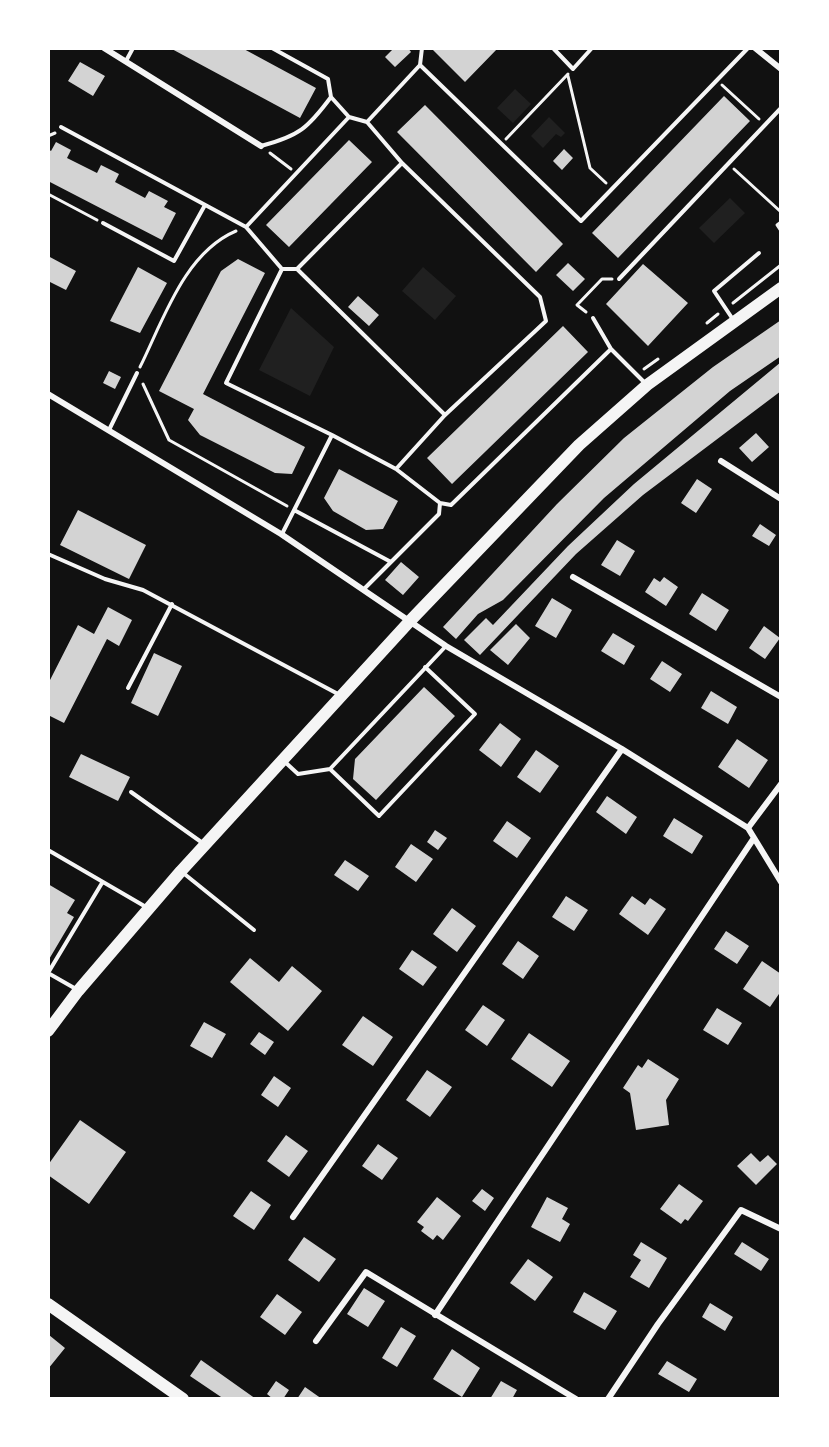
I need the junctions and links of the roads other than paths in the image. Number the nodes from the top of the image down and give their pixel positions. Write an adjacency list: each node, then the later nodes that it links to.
1 (104, 48): 9 (street)
2 (133, 48): 9 (lane)
3 (272, 48): 12 (lane)
4 (422, 48): 10 (lane)
5 (553, 48): 6 (lane)
6 (592, 48)
7 (748, 48): 10 (lane)
8 (755, 48): 11 (street)
9 (125, 62): 17 (street)
10 (420, 65): 15 (lane)
11 (781, 69)
12 (332, 98): 14 (lane); 17 (lane)
13 (781, 108): 25 (lane)
14 (349, 117): 15 (lane); 21 (lane)
15 (367, 122): 18 (lane)
16 (61, 127): 19 (lane)
17 (261, 146)
18 (402, 163): 24 (lane); 33 (lane)
19 (205, 205): 20 (lane); 21 (lane)
20 (103, 223)
21 (246, 227): 23 (lane)
22 (759, 253): 28 (lane)
23 (282, 269): 24 (lane); 35 (lane)
24 (297, 269): 33 (lane)
25 (619, 279)
26 (781, 288): 28 (main road)
27 (593, 318): 29 (lane)
28 (735, 321): 31 (main road)
29 (611, 350): 31 (lane); 39 (lane)
30 (137, 373): 34 (lane)
31 (647, 385): 47 (main road)
32 (48, 394): 34 (street)
33 (445, 415): 37 (lane)
34 (109, 430): 41 (street)
35 (332, 435): 37 (lane); 40 (lane)
36 (721, 461): 38 (street)
37 (396, 469): 39 (lane)
38 (781, 499)
39 (440, 503): 43 (lane)
40 (294, 510): 41 (lane); 43 (lane)
41 (281, 534): 45 (street)
42 (48, 554): 46 (lane)
43 (391, 562): 45 (lane)
44 (573, 577): 52 (street)
45 (364, 588): 47 (street)
46 (172, 604): 50 (lane); 51 (lane)
47 (409, 622): 48 (street); 51 (main road)
48 (446, 646): 49 (lane); 53 (street)
49 (425, 667): 55 (lane); 55 (lane)
50 (128, 688)
51 (341, 696): 54 (main road)
52 (781, 697)
53 (622, 749): 58 (street); 70 (street)
54 (283, 760): 55 (lane); 60 (main road)
55 (330, 769)
56 (781, 784): 58 (street)
57 (131, 792): 60 (lane)
58 (748, 828): 59 (street)
59 (754, 838): 63 (street); 73 (street)
60 (206, 845): 62 (main road)
61 (48, 850): 64 (lane)
62 (181, 871): 65 (main road); 66 (lane)
63 (781, 882)
64 (102, 883): 65 (lane); 67 (lane)
65 (148, 908): 68 (main road)
66 (254, 930)
67 (48, 973): 68 (lane)
68 (78, 991): 69 (main road)
69 (48, 1031)
70 (293, 1217)
71 (781, 1229): 77 (street)
72 (48, 1304): 75 (main road)
73 (435, 1315): 74 (street); 76 (street)
74 (316, 1341)
75 (183, 1399)
76 (576, 1399)
77 (608, 1399)

